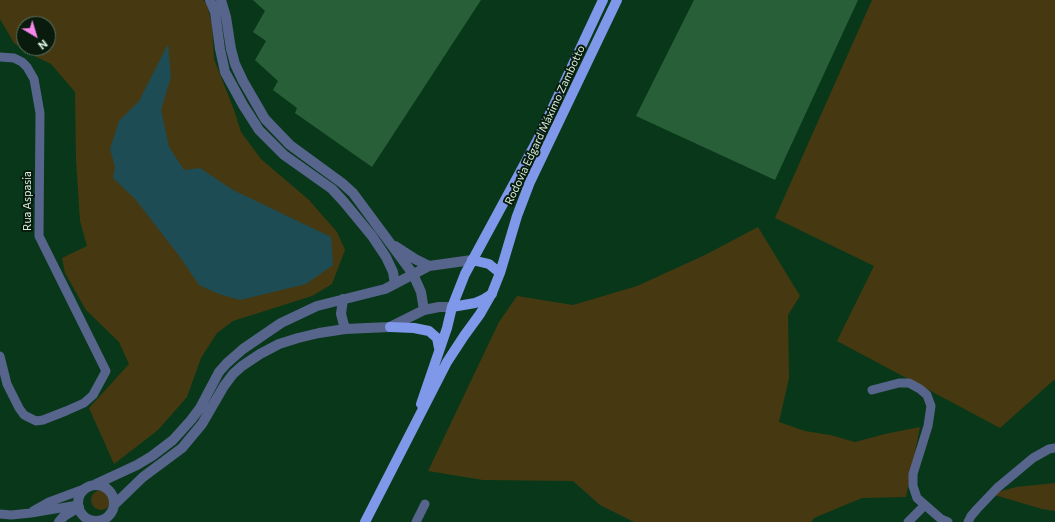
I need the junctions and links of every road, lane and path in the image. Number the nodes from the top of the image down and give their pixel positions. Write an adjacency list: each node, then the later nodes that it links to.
1 (210, 0): 11 (street)
2 (221, 0): 6 (street)
3 (603, 0): 7 (main road, Rodovia Edgard Máximo Zambotto)
4 (617, 0): 10 (main road, Rodovia Edgard Máximo Zambotto)
5 (0, 57): 20 (street, Rua Aspasia)
6 (386, 238): 8 (street); 9 (street)
7 (472, 260): 8 (street); 10 (main road); 14 (main road, Rodovia Edgard Máximo Zambotto)
8 (429, 266): 9 (street)
9 (412, 274): 11 (street); 15 (street)
10 (500, 274): 12 (main road, Rodovia Edgard Máximo Zambotto)
11 (395, 284): 13 (street)
12 (492, 293): 14 (main road); 22 (main road, Rodovia Edgard Máximo Zambotto)
13 (343, 299): 17 (street); 24 (street)
14 (452, 307): 15 (street); 18 (main road, Rodovia Edgard Máximo Zambotto)
15 (424, 310): 16 (street)
16 (390, 326): 17 (street); 18 (main road)
17 (345, 329): 27 (street)
18 (439, 348): 22 (main road, Rodovia Edgard Máximo Zambotto)
19 (0, 356): 20 (street)
20 (4, 385)
21 (872, 390): 28 (street)
22 (411, 431): 34 (main road, Rodovia Edgard Máximo Zambotto)
23 (1055, 448): 38 (street)
24 (96, 484): 25 (street); 27 (street)
25 (84, 489): 29 (street); 30 (street)
26 (425, 504): 35 (street)
27 (114, 505): 32 (street)
28 (925, 505): 36 (street); 37 (street)
29 (78, 506): 30 (street); 32 (street); 33 (street)
30 (30, 513): 31 (street)
31 (0, 514)
32 (86, 521)
33 (59, 522)
34 (364, 522)
35 (416, 522)
36 (908, 522)
37 (948, 522)
38 (968, 522)

